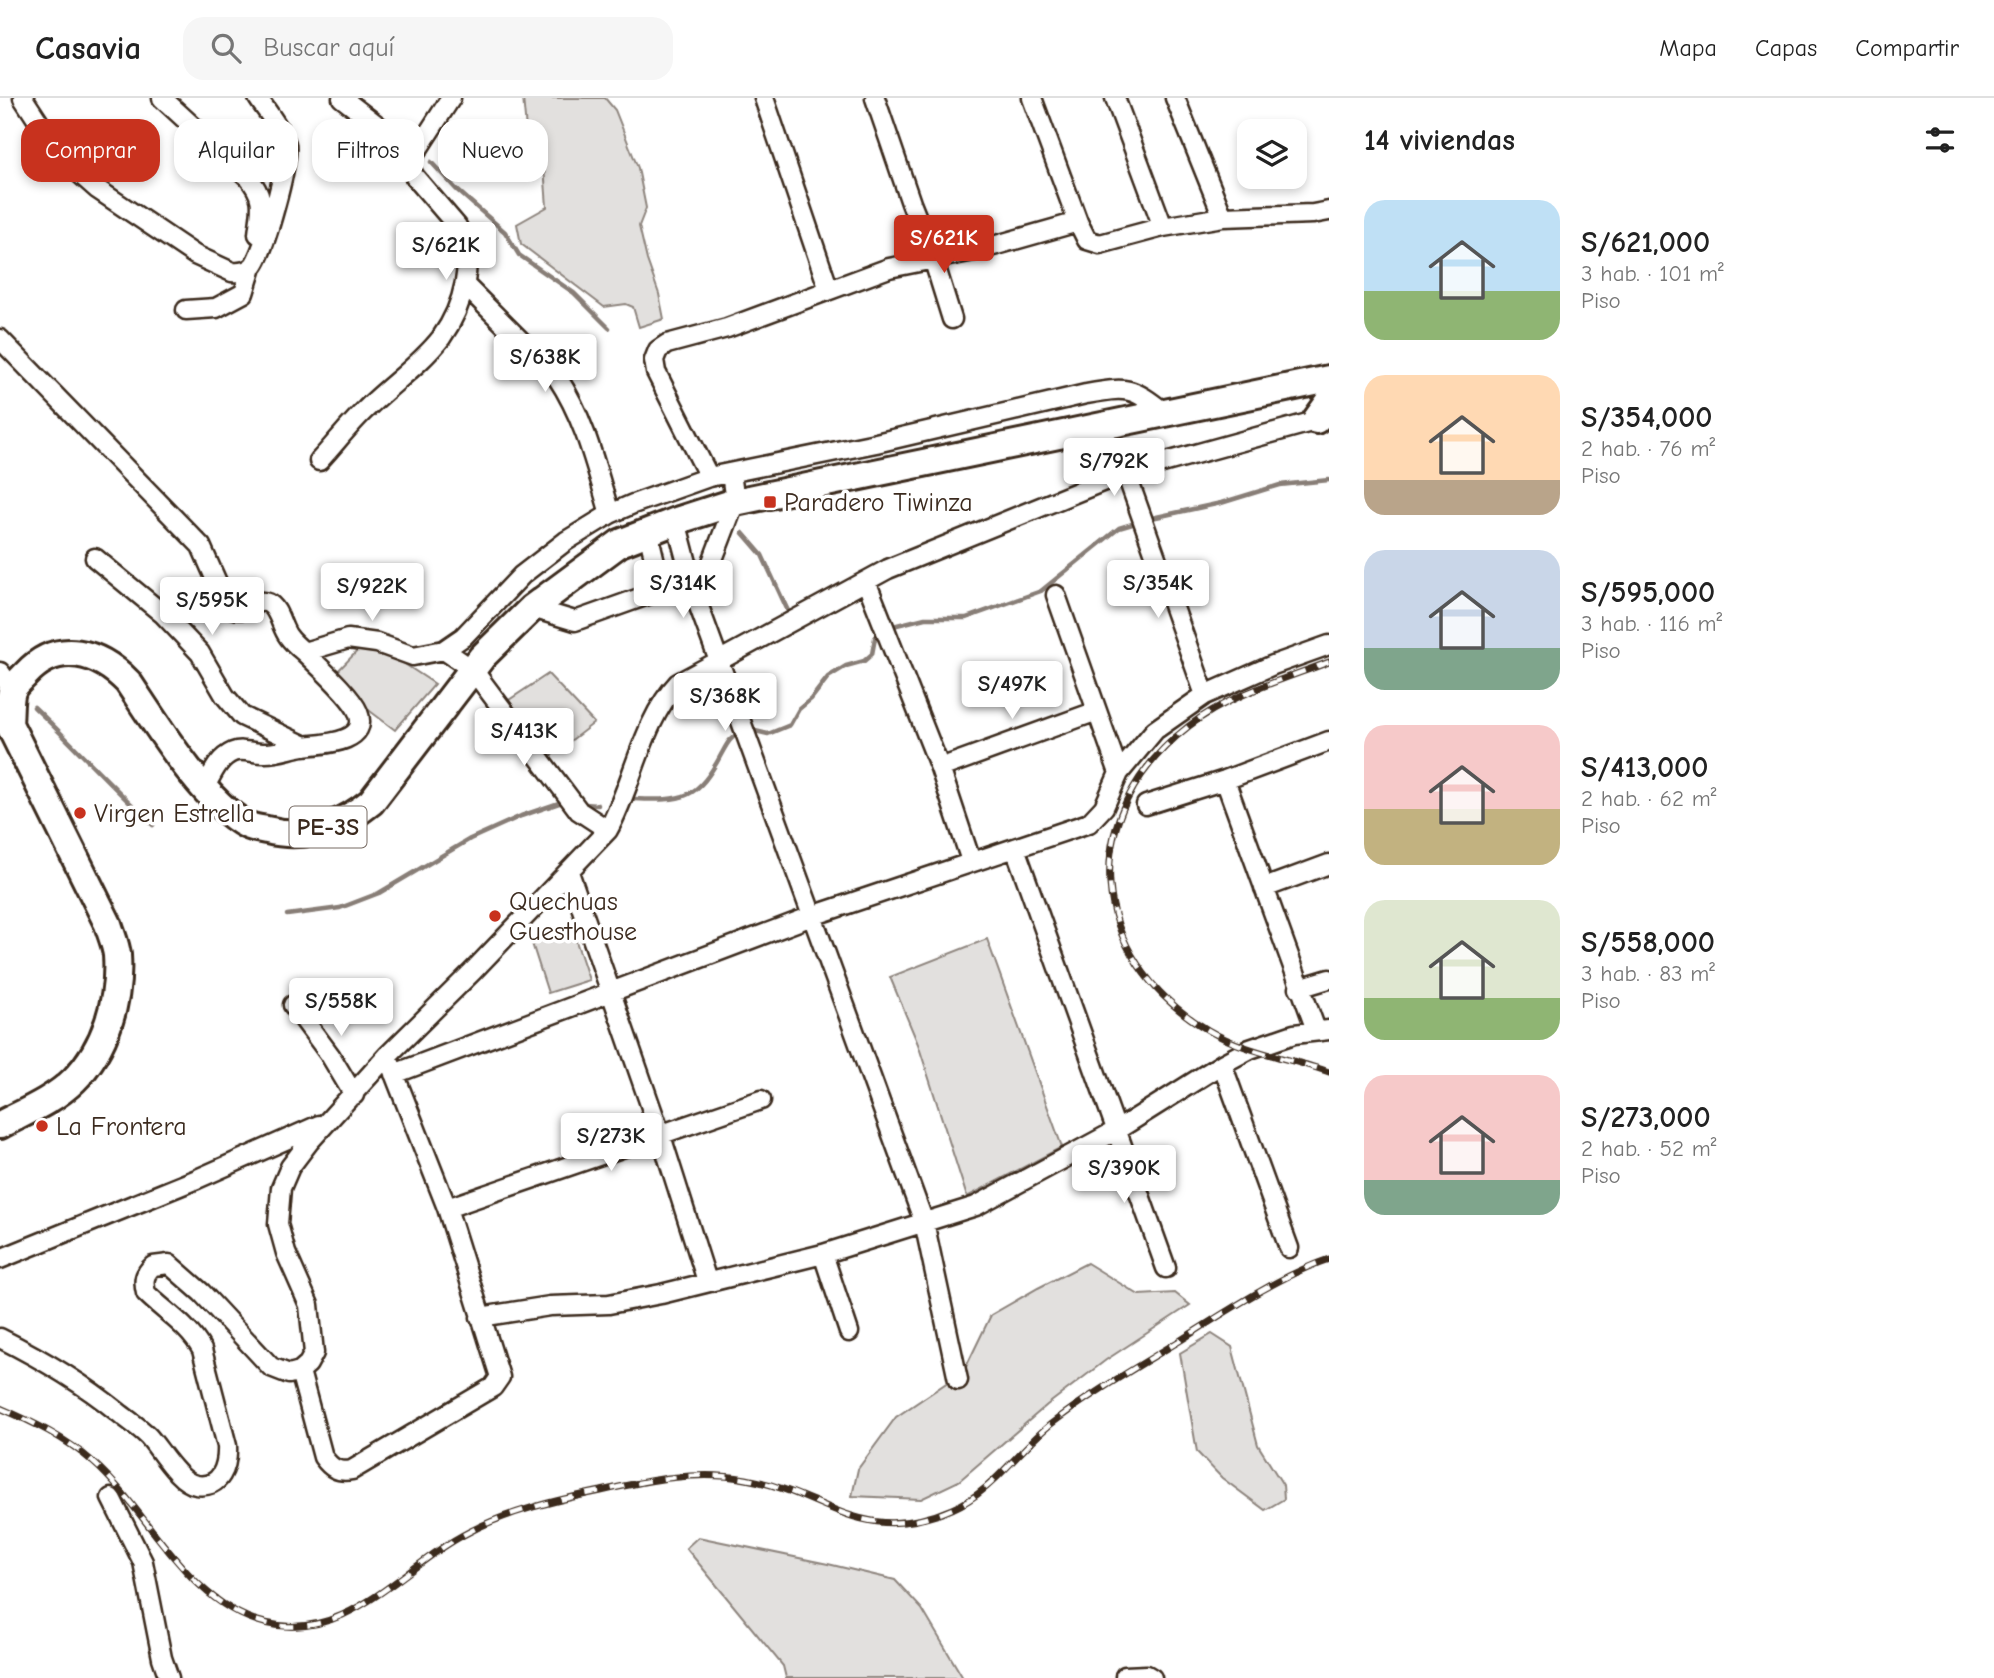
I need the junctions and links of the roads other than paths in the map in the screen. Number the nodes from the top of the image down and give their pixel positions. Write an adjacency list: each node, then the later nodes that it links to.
1 (23, 98): 19 (street)
2 (162, 98): 19 (street)
3 (258, 98): 19 (street)
4 (342, 98): 11 (street)
5 (451, 98): 12 (street)
6 (764, 98): 21 (street)
7 (875, 98): 18 (street)
8 (1032, 98): 16 (street)
9 (1115, 98): 17 (street)
10 (1175, 98): 15 (street)
11 (370, 119)
12 (424, 140)
13 (420, 182): 20 (street)
14 (1329, 211): 15 (street)
15 (1223, 217): 17 (street)
16 (1078, 222): 17 (street); 18 (street)
17 (1163, 228)
18 (933, 258): 21 (street); 23 (street)
19 (257, 259): 22 (street)
20 (465, 285): 28 (street); 33 (street)
21 (829, 290): 31 (street)
22 (186, 310)
23 (952, 319)
24 (0, 339): 43 (street)
25 (1329, 379): 26 (highway, PE-3S)
26 (1165, 413): 29 (street); 32 (highway, PE-3S)
27 (1325, 413): 30 (street)
28 (319, 461)
29 (731, 473): 31 (street); 32 (street)
30 (1126, 473): 37 (street); 47 (street)
31 (709, 477): 33 (street)
32 (735, 502): 34 (highway, PE-3S); 39 (street)
33 (610, 514): 42 (street)
34 (676, 521): 35 (highway, PE-3S); 39 (street)
35 (648, 532): 40 (highway, PE-3S); 40 (street)
36 (95, 558): 50 (street)
37 (866, 581): 44 (street); 51 (street)
38 (1055, 596): 48 (street)
39 (697, 601): 44 (street)
40 (532, 608): 45 (highway, PE-3S)
41 (1329, 645): 47 (street)
42 (444, 650): 43 (street); 45 (street)
43 (304, 652): 50 (street)
44 (719, 659): 56 (street); 62 (street)
45 (472, 670): 54 (highway, PE-3S); 56 (street)
46 (6, 681): 54 (highway, PE-3S); 74 (highway, PE-3S)
47 (1205, 695): 52 (street)
48 (1097, 711): 51 (street); 52 (street)
49 (1329, 741): 53 (street)
50 (305, 746): 54 (street)
51 (940, 768): 58 (street)
52 (1119, 773): 57 (street)
53 (1225, 779): 55 (street); 61 (street)
54 (204, 789)
55 (1146, 806)
56 (608, 830): 60 (street)
57 (1015, 848): 58 (street); 75 (street)
58 (971, 861): 62 (street)
59 (1329, 864): 61 (street)
60 (569, 872): 65 (street); 68 (street)
61 (1264, 888): 64 (street)
62 (812, 916): 65 (street); 78 (street)
63 (1329, 979): 64 (street)
64 (1299, 988): 67 (street)
65 (611, 992): 70 (street); 76 (street)
66 (293, 1005): 71 (street)
67 (1323, 1030): 69 (street)
68 (387, 1056): 70 (street); 71 (street)
69 (1222, 1064): 75 (street); 79 (street)
70 (394, 1074): 77 (street)
71 (354, 1095): 73 (street)
72 (761, 1100): 76 (street)
73 (333, 1118): 81 (street); 87 (street)
74 (0, 1125)
75 (1117, 1130): 78 (street); 82 (street)
76 (661, 1136): 77 (street); 83 (street)
77 (447, 1208): 84 (street)
78 (924, 1222): 80 (street); 88 (street)
79 (1289, 1248)
80 (823, 1254): 83 (street); 85 (street)
81 (0, 1259)
82 (1166, 1268)
83 (707, 1281): 84 (street)
84 (480, 1317): 87 (street)
85 (849, 1332)
86 (0, 1338): 87 (street)
87 (300, 1371)
88 (958, 1380)
89 (111, 1497): 91 (street)
90 (1125, 1676): 92 (street)
91 (169, 1678)
92 (1152, 1678)

